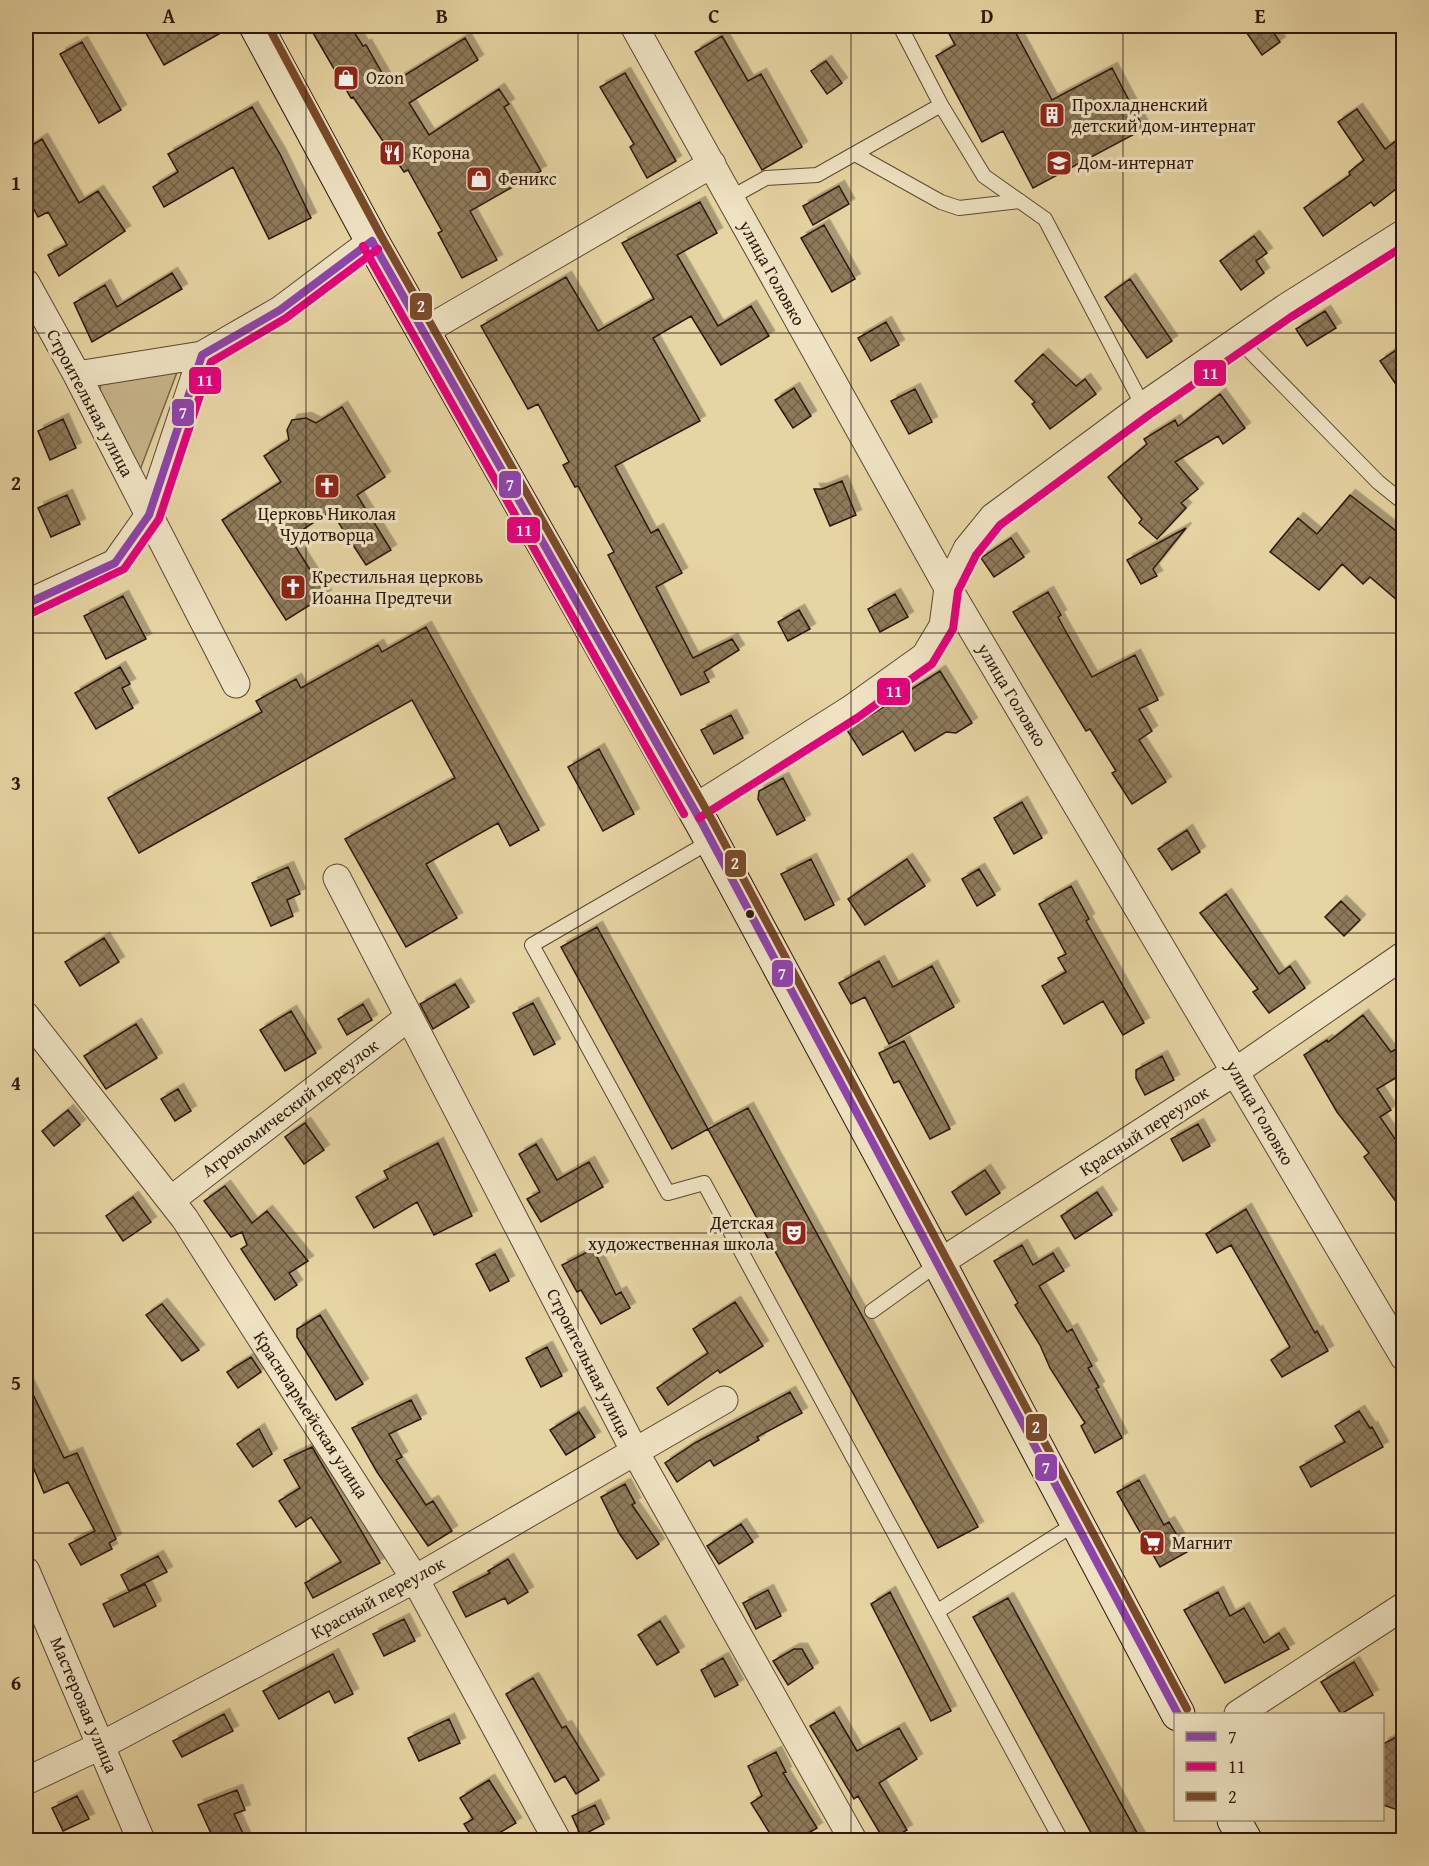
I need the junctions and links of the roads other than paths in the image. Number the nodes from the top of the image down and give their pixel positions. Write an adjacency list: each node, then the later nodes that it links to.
1 (256, 26): 10 (main road)
2 (634, 26): 6 (street, улица Головко)
3 (900, 26): 4 (lane)
4 (941, 105): 5 (lane); 8 (lane)
5 (855, 154): 7 (lane); 8 (lane)
6 (711, 164): 7 (street, улица Головко); 12 (street)
7 (730, 198): 19 (street, улица Головко)
8 (1020, 201): 16 (lane)
9 (1404, 233): 13 (street)
10 (372, 241): 12 (main road); 14 (street)
11 (26, 283): 15 (street, Строительная улица)
12 (423, 332): 22 (main road)
13 (1239, 340): 16 (street); 17 (lane)
14 (202, 355): 15 (street); 18 (street)
15 (77, 375): 18 (street, Строительная улица)
16 (1143, 406): 19 (street)
17 (1404, 503)
18 (149, 515): 20 (street); 21 (street, Строительная улица)
19 (948, 588): 22 (street); 30 (street, улица Головко)
20 (26, 604)
21 (236, 684)
22 (693, 809): 23 (main road)
23 (711, 841): 32 (main road); 41 (lane)
24 (337, 878): 29 (street, Строительная улица)
25 (1404, 931): 27 (street, Красный переулок)
26 (1404, 955): 27 (street, Красный переулок)
27 (1377, 976): 30 (street, Красный переулок)
28 (26, 1016): 31 (street, Красноармейская улица)
29 (410, 1017): 31 (street, Агрономический переулок); 36 (street, Строительная улица)
30 (1236, 1071): 32 (street, Красный переулок); 34 (street, улица Головко)
31 (171, 1200): 39 (street, Красноармейская улица)
32 (939, 1263): 33 (lane); 37 (main road)
33 (872, 1311)
34 (1404, 1357)
35 (724, 1400): 36 (street, Красный переулок)
36 (634, 1450): 39 (street, Красный переулок); 48 (street, Строительная улица)
37 (1076, 1523): 41 (lane); 42 (main road)
38 (26, 1571): 44 (street, Мастеровая улица)
39 (415, 1579): 44 (street, Красный переулок); 47 (street, Красноармейская улица)
40 (1404, 1606): 43 (street)
41 (938, 1611): 49 (lane)
42 (1177, 1713)
43 (1240, 1713)
44 (102, 1745): 45 (street, Красный переулок); 46 (street, Мастеровая улица)
45 (26, 1781)
46 (141, 1840)
47 (557, 1840)
48 (853, 1840)
49 (1061, 1840)

